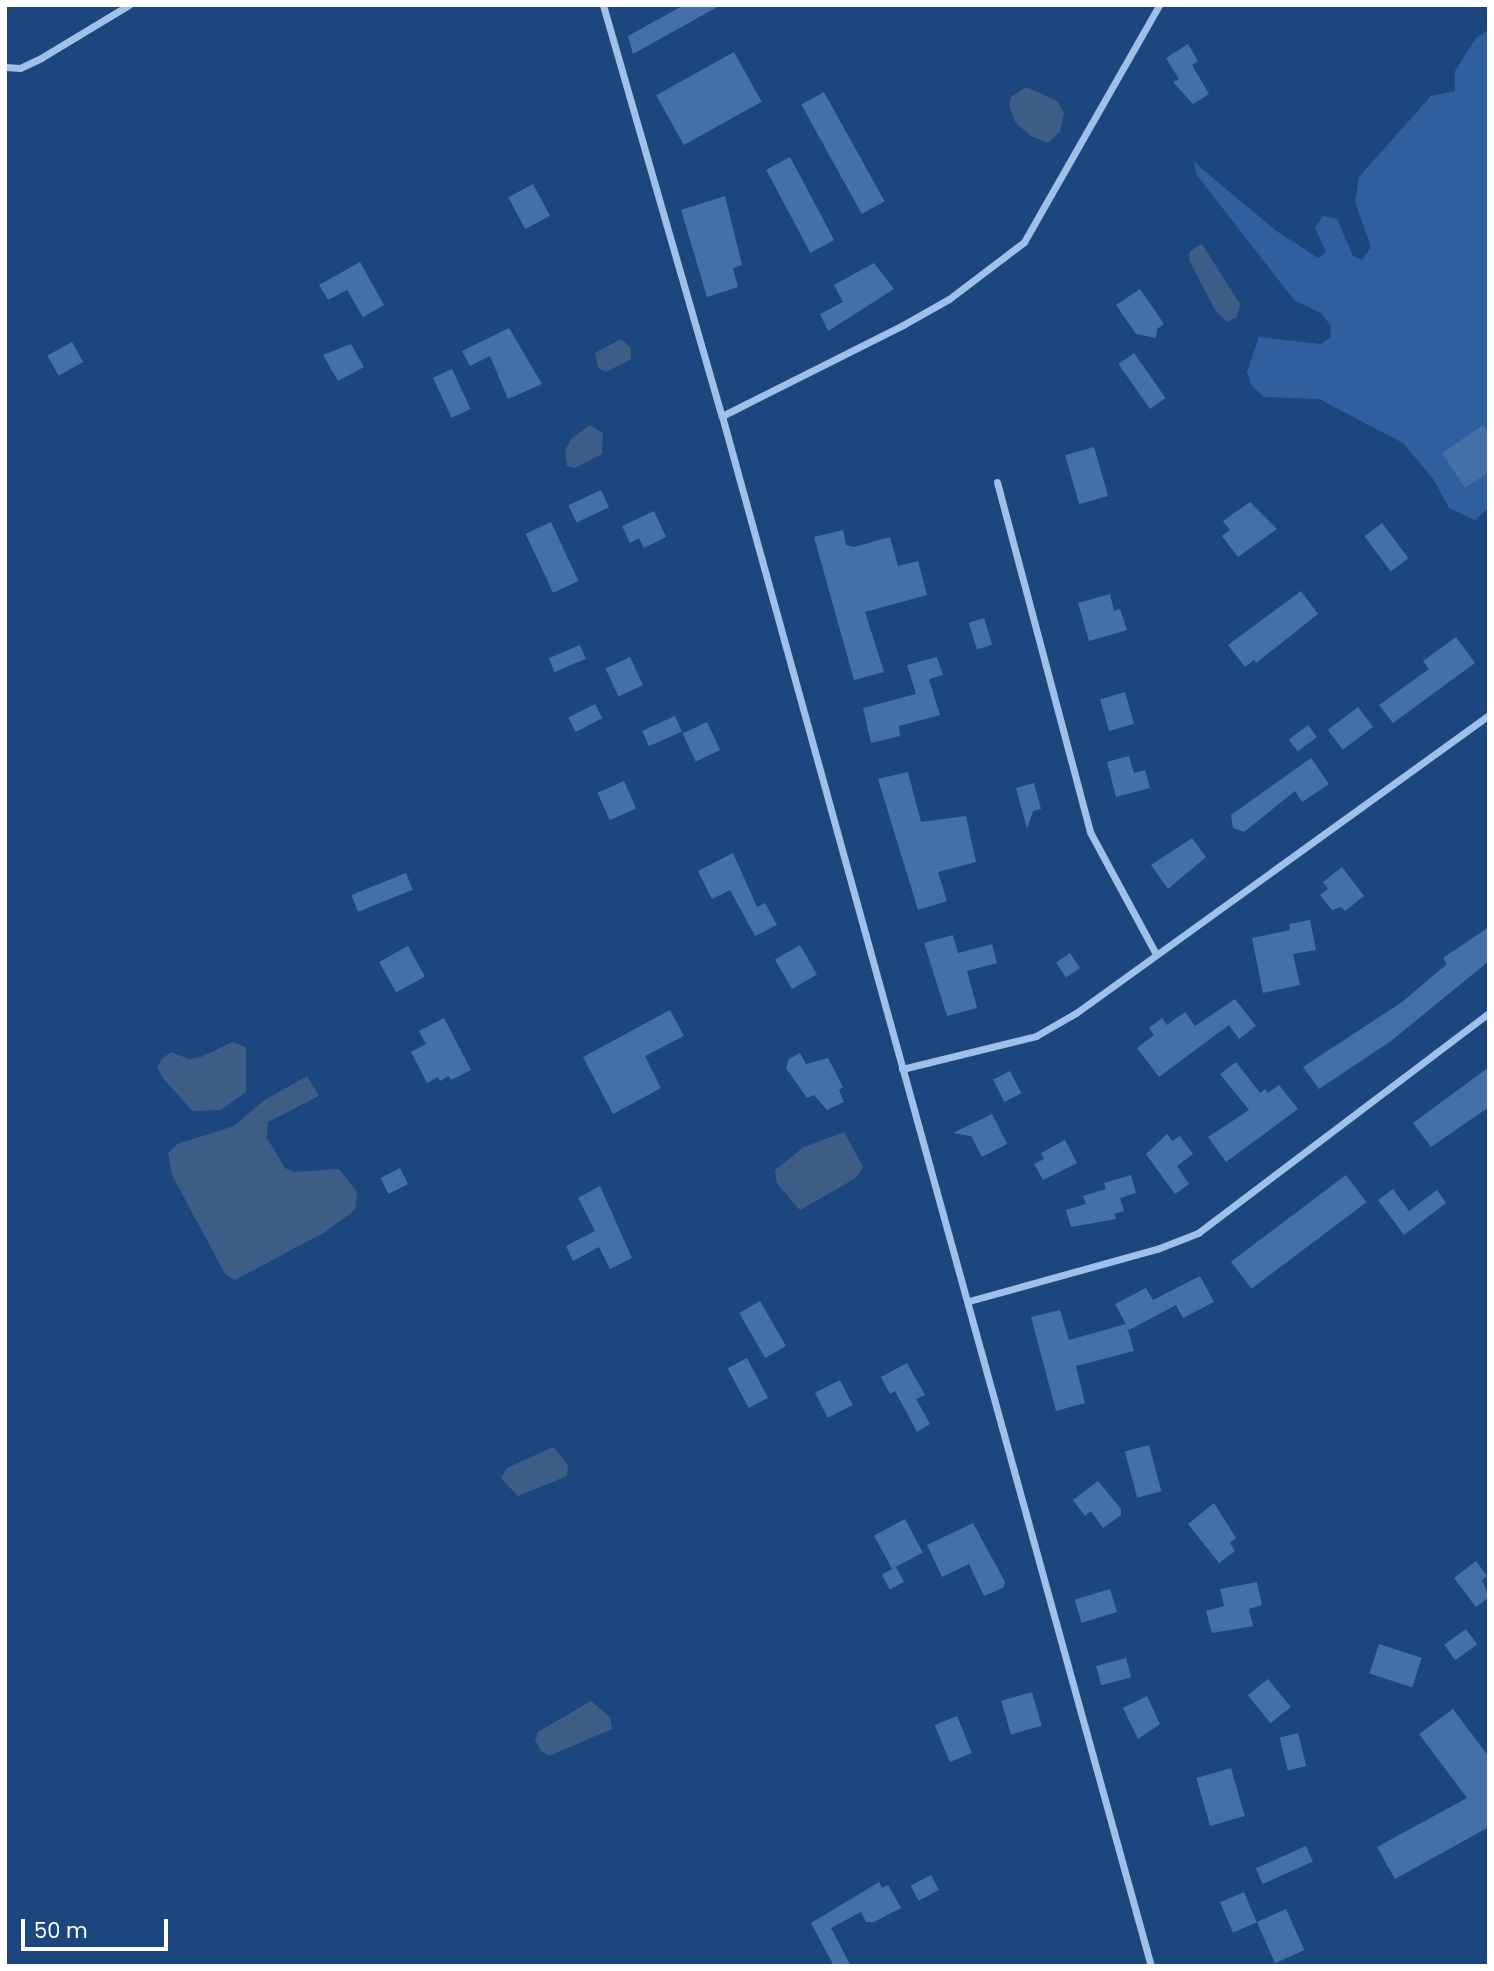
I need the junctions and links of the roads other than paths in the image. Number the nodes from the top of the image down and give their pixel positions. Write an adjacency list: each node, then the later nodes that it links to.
1 (129, 5): 4 (street)
2 (603, 5): 5 (street)
3 (1159, 5): 5 (street)
4 (5, 67)
5 (722, 416): 10 (street)
6 (997, 482): 8 (street)
7 (1489, 715): 8 (street)
8 (1156, 954): 10 (street)
9 (1489, 1013): 11 (street)
10 (902, 1069): 11 (street)
11 (969, 1301): 12 (street)
12 (1151, 1966)

